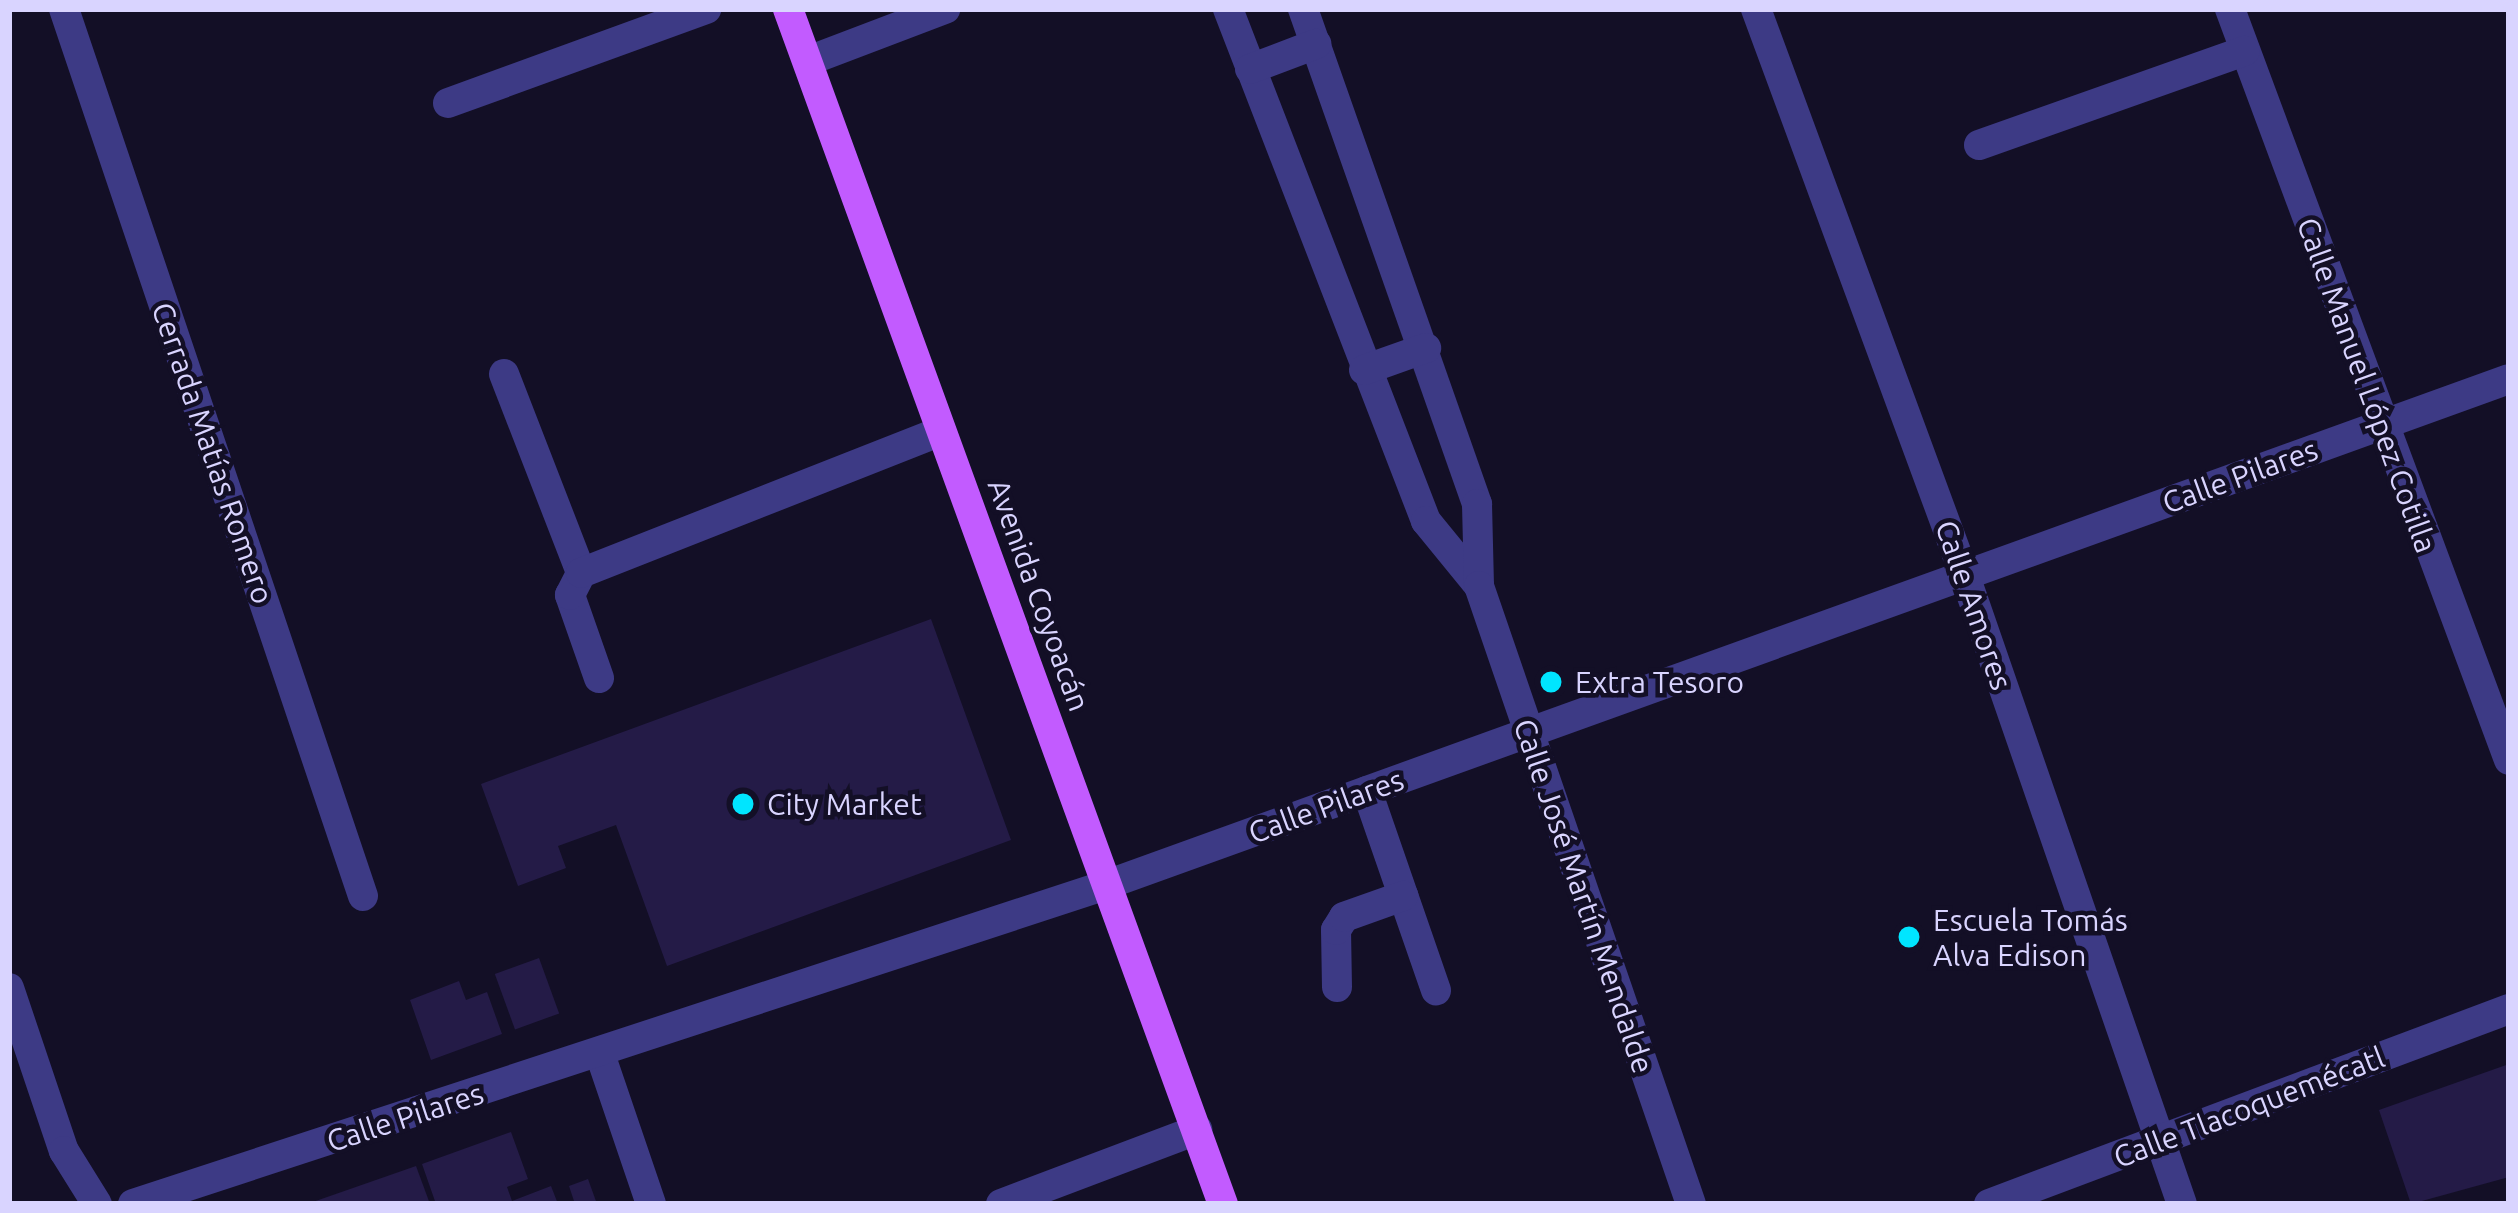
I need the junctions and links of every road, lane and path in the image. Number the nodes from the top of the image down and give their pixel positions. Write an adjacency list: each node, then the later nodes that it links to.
1 (64, 9): 29 (street, Cerrada Matías Romero)
2 (706, 9): 13 (street)
3 (788, 9): 11 (main road, Avenida Coyoacán)
4 (945, 9): 11 (street)
5 (1228, 9): 12 (street, Calle José Martín Mendalde)
6 (1303, 9): 9 (street, Calle José Martín Mendalde)
7 (1756, 9): 22 (street, Calle Amores)
8 (2230, 9): 10 (street, Calle Manuel López Cotilla)
9 (1316, 44): 12 (street); 15 (street, Calle José Martín Mendalde)
10 (2245, 51): 14 (street); 19 (street, Calle Manuel López Cotilla)
11 (808, 61): 20 (main road, Avenida Coyoacán)
12 (1250, 69): 16 (street, Calle José Martín Mendalde)
13 (448, 103)
14 (1979, 145)
15 (1426, 348): 16 (street); 23 (street, Calle José Martín Mendalde)
16 (1364, 370): 23 (street, Calle José Martín Mendalde)
17 (504, 374): 21 (street)
18 (2509, 379): 19 (street, Calle Pilares)
19 (2379, 425): 22 (street, Calle Pilares); 26 (street, Calle Manuel López Cotilla)
20 (941, 430): 21 (street); 28 (main road, Avenida Coyoacán)
21 (581, 572): 24 (street)
22 (1965, 576): 25 (street, Calle Pilares); 37 (street, Calle Amores)
23 (1479, 586): 25 (street, Calle José Martín Mendalde)
24 (599, 678)
25 (1527, 733): 27 (street, Calle Pilares); 43 (street, Calle José Martín Mendalde)
26 (2509, 760)
27 (1367, 791): 28 (street, Calle Pilares); 30 (street)
28 (1106, 885): 35 (street, Calle Pilares); 36 (main road, Avenida Coyoacán)
29 (363, 896)
30 (1403, 896): 31 (street); 33 (street)
31 (1337, 987)
32 (9, 988): 38 (street)
33 (1436, 990)
34 (2509, 1010): 37 (street, Calle Tlacoquemécatl)
35 (600, 1054): 39 (street, Calle Pilares); 40 (street)
36 (1197, 1130): 41 (street); 42 (main road, Avenida Coyoacán)
37 (2159, 1142): 44 (street, Calle Tlacoquemécatl); 45 (street, Calle Amores)
38 (97, 1204)
39 (133, 1204)
40 (651, 1204)
41 (1000, 1204)
42 (1223, 1204)
43 (1691, 1204)
44 (1989, 1204)
45 (2182, 1204)

